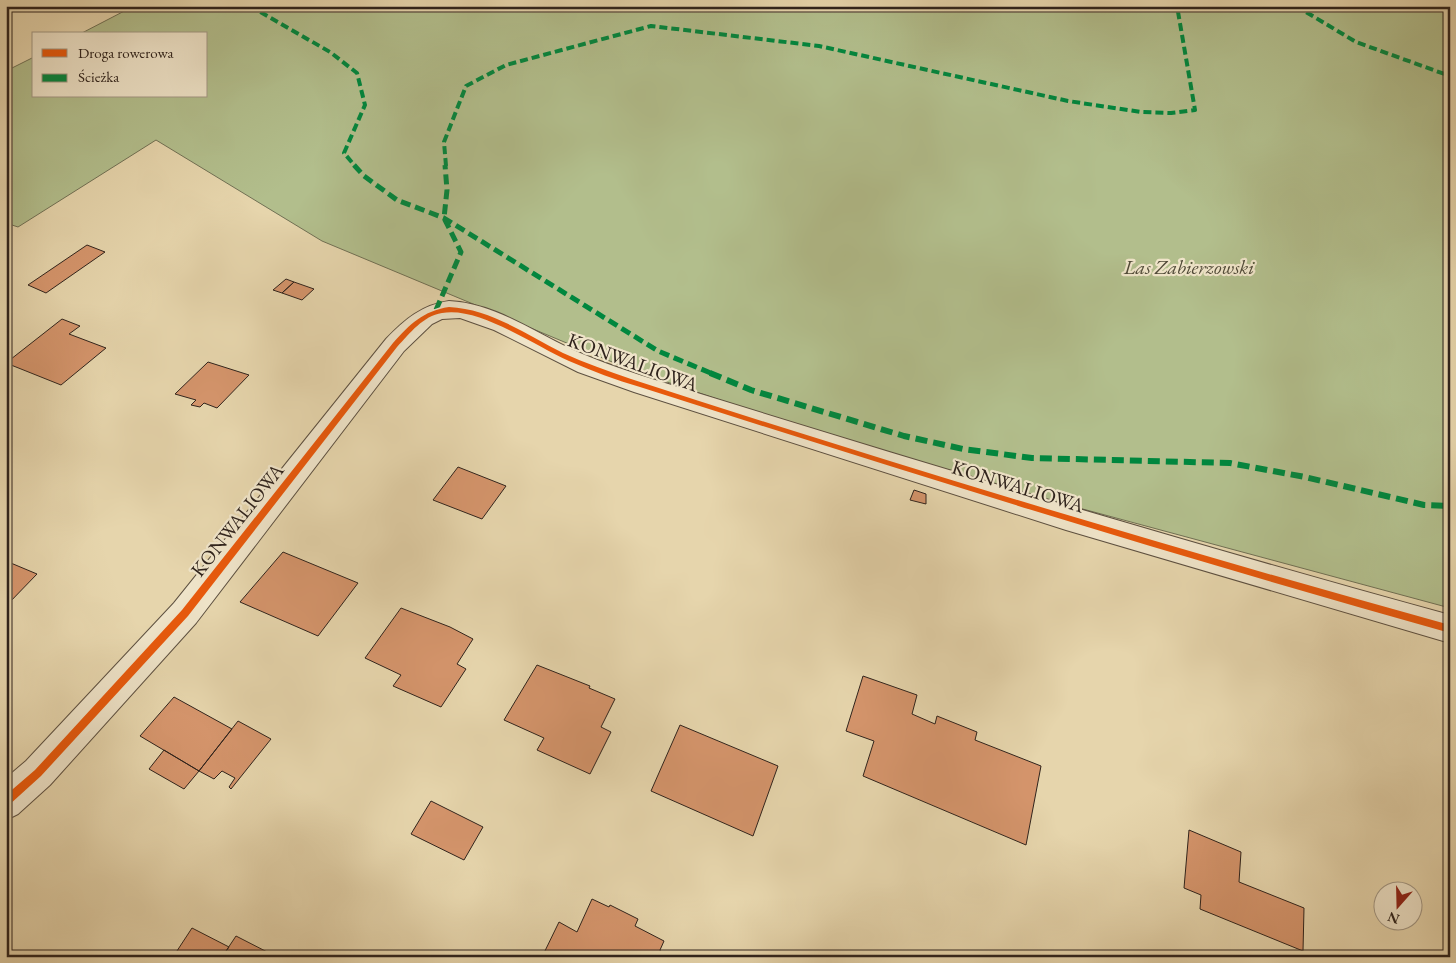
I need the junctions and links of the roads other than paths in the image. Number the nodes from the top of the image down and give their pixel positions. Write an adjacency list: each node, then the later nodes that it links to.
1 (1450, 629): 2 (street, KONWALIOWA)
2 (6, 802)

